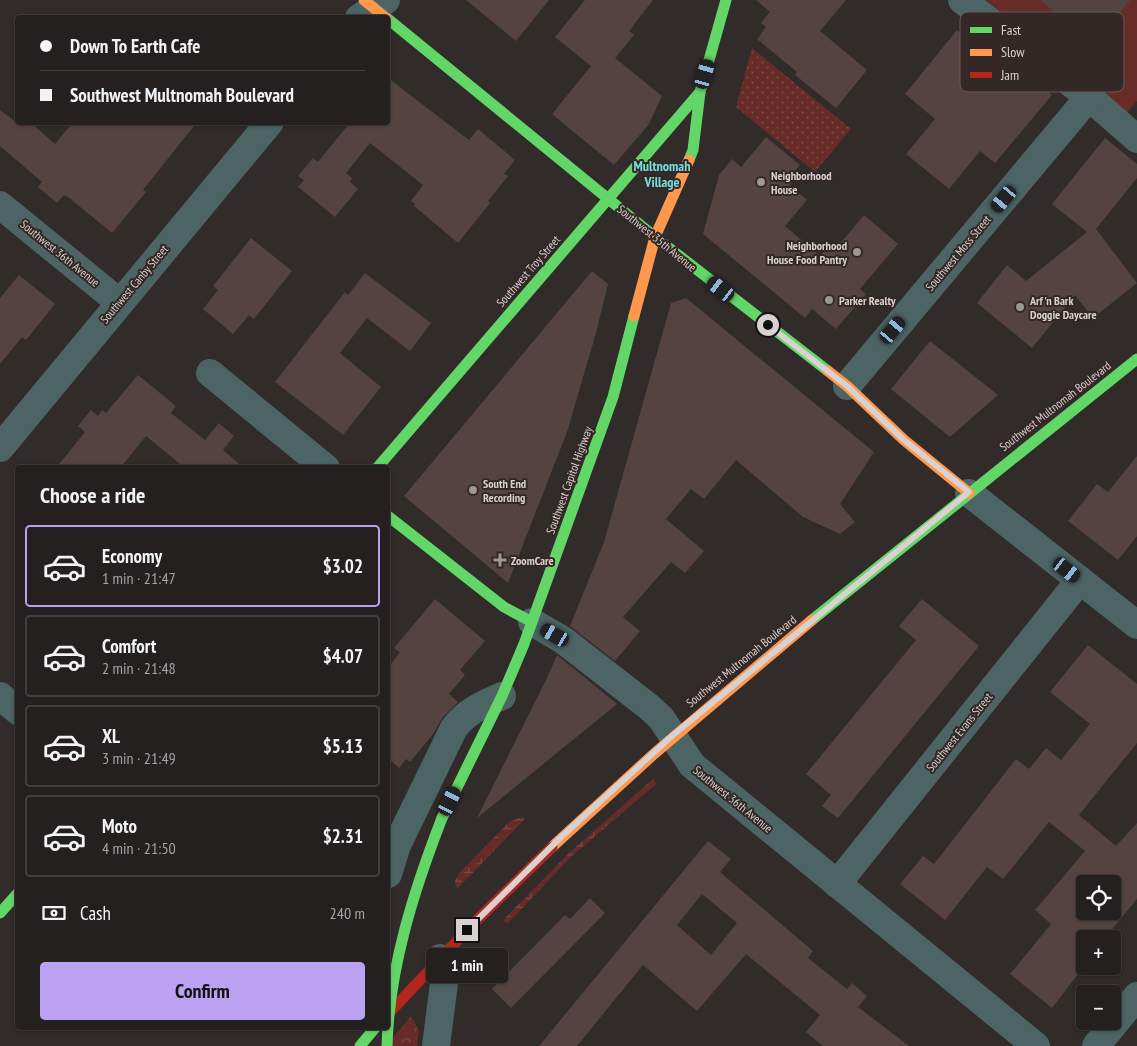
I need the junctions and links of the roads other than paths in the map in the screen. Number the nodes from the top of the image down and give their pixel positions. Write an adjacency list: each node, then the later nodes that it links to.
1 (726, 0): 5 (street, Southwest Capitol Highway)
2 (962, 0): 3 (street)
3 (978, 12)
4 (390, 21): 10 (street, Southwest 35th Avenue)
5 (700, 92): 10 (street, Southwest Troy Street); 12 (street, Southwest Capitol Highway)
6 (1082, 92): 7 (street)
7 (1089, 97): 9 (street); 16 (street, Southwest Moss Street)
8 (267, 125): 13 (street, Southwest Canby Street)
9 (1137, 139)
10 (610, 199): 12 (street, Southwest 35th Avenue); 19 (street, Southwest Troy Street)
11 (0, 205): 13 (street, Southwest 36th Avenue)
12 (655, 237): 16 (street, Southwest 35th Avenue); 23 (street, Southwest Capitol Highway)
13 (119, 302): 17 (street, Southwest Canby Street)
14 (1137, 359): 20 (street, Southwest Multnomah Boulevard)
15 (210, 374): 18 (street)
16 (847, 386): 20 (street, Southwest 35th Avenue)
17 (0, 448)
18 (322, 465)
19 (380, 465)
20 (969, 492): 22 (street, Southwest 35th Avenue); 28 (street, Southwest Multnomah Boulevard)
21 (390, 518): 23 (street, Southwest 36th Avenue)
22 (1080, 580): 24 (street, Southwest 35th Avenue); 30 (street, Southwest Evans Street)
23 (532, 622): 26 (street, Southwest Capitol Highway); 28 (street, Southwest 36th Avenue)
24 (1137, 625)
25 (0, 696): 27 (street)
26 (502, 696): 29 (street); 36 (street, Southwest Capitol Highway, bridge)
27 (15, 708)
28 (673, 735): 30 (street, Southwest 36th Avenue); 33 (street, Southwest Multnomah Boulevard)
29 (390, 868)
30 (837, 884): 42 (street, Southwest 36th Avenue)
31 (15, 896): 32 (street)
32 (0, 914)
33 (440, 958): 35 (street, Southwest Multnomah Boulevard); 41 (street)
34 (1137, 996): 43 (street)
35 (390, 1012)
36 (390, 1017)
37 (373, 1030): 39 (street)
38 (389, 1030): 40 (street, Southwest Capitol Highway, bridge)
39 (360, 1046)
40 (387, 1046)
41 (436, 1046)
42 (1036, 1046)
43 (1096, 1046)

